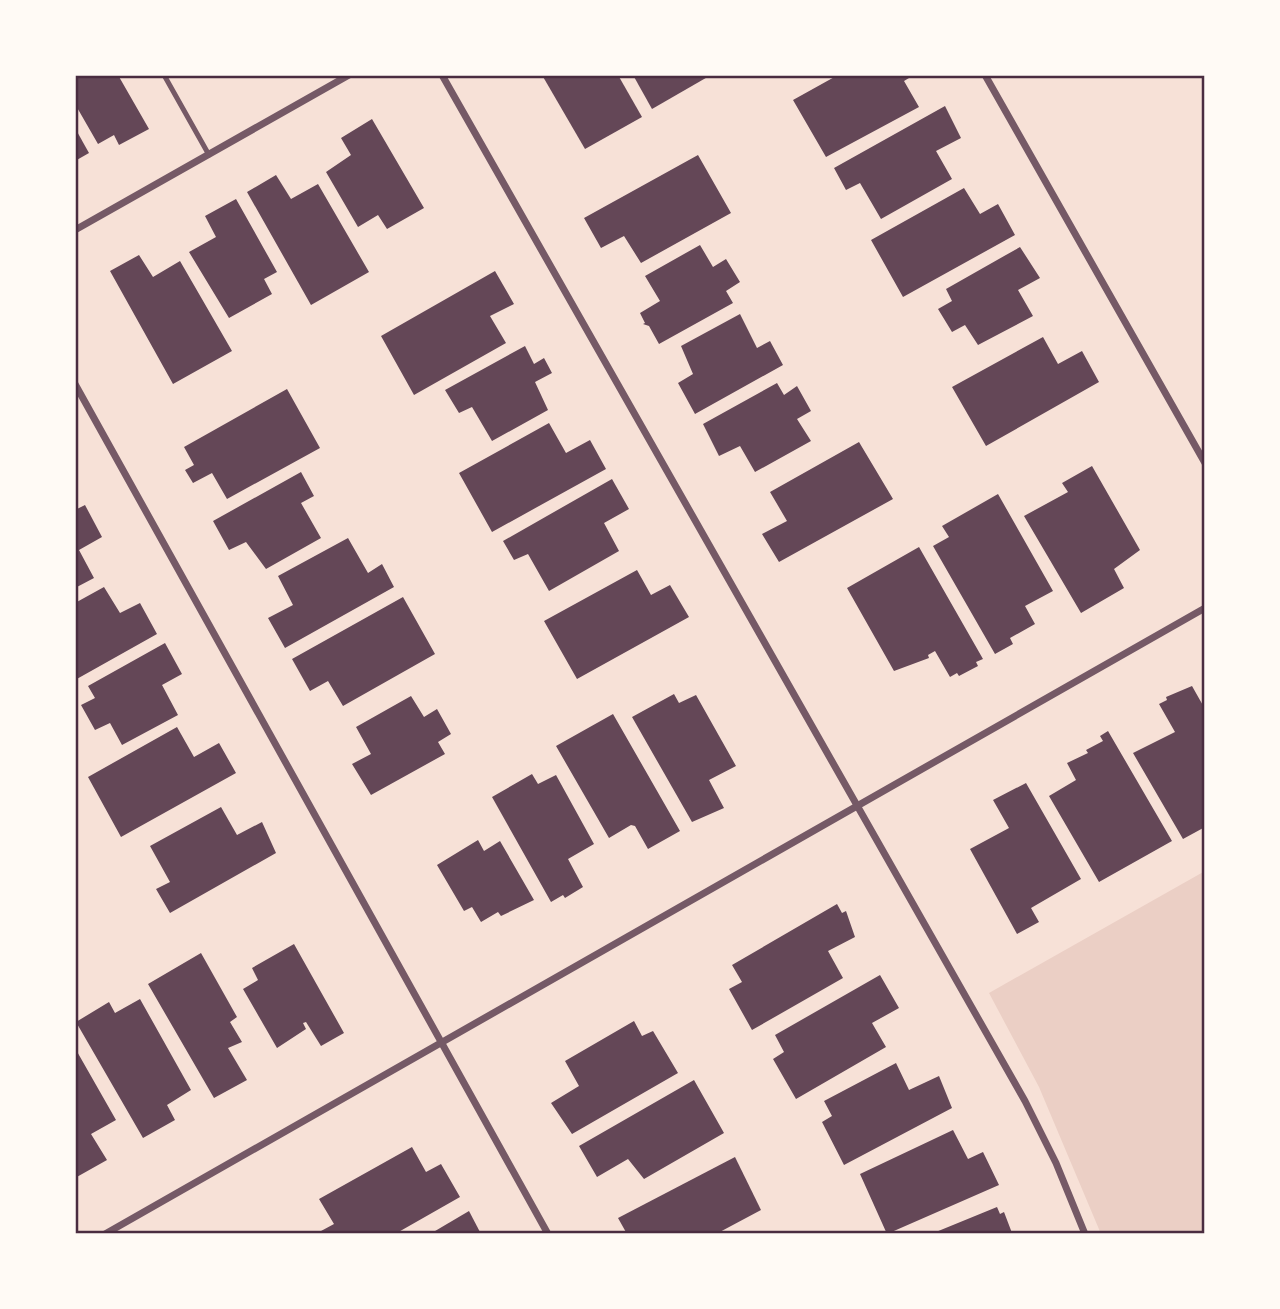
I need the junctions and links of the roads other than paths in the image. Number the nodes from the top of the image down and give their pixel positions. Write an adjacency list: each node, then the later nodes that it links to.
1 (164, 75): 5 (lane)
2 (349, 75): 5 (street)
3 (442, 75): 10 (street)
4 (985, 75): 8 (street)
5 (209, 155): 6 (street)
6 (75, 230)
7 (75, 384): 11 (street)
8 (1205, 463)
9 (1205, 608): 10 (street)
10 (856, 808): 11 (street); 14 (street)
11 (442, 1044): 12 (street); 13 (street)
12 (105, 1234)
13 (548, 1234)
14 (1085, 1234)

